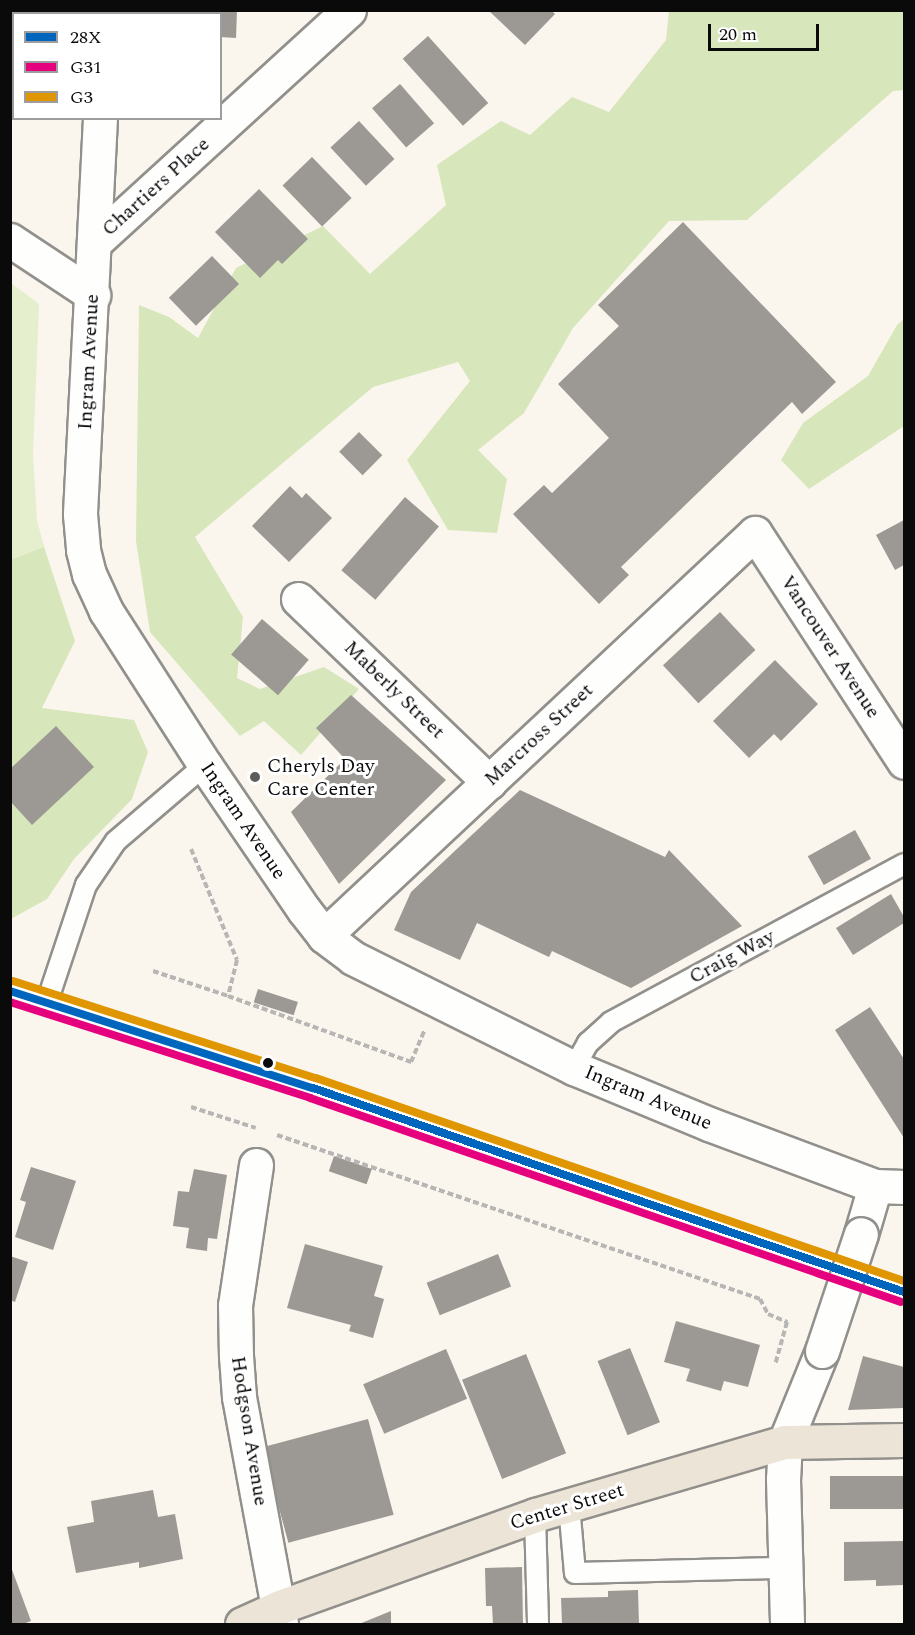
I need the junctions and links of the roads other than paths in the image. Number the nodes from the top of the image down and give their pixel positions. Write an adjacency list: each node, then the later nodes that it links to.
1 (349, 10): 4 (street, Chartiers Place)
2 (100, 120): 4 (street, Ingram Avenue)
3 (10, 240): 5 (street)
4 (95, 242): 5 (street, Ingram Avenue)
5 (93, 295): 9 (street, Ingram Avenue)
6 (755, 533): 8 (street, Vancouver Avenue); 10 (street, Marcross Street)
7 (298, 599): 10 (street, Maberly Street)
8 (904, 762)
9 (204, 765): 12 (street, Ingram Avenue); 14 (lane)
10 (489, 782): 12 (street, Marcross Street)
11 (904, 864): 15 (lane, Craig Way)
12 (324, 936): 15 (street, Ingram Avenue)
13 (10, 991): 14 (lane)
14 (47, 1002): 18 (lane)
15 (574, 1068): 17 (street, Ingram Avenue)
16 (256, 1165): 24 (street, Hodgson Avenue)
17 (890, 1187): 20 (street, bridge)
18 (904, 1292)
19 (904, 1440): 20 (main road, Center Street)
20 (785, 1442): 21 (main road, Center Street); 23 (street)
21 (569, 1505): 22 (main road, Center Street); 23 (lane)
22 (535, 1515): 24 (main road, Center Street); 26 (lane)
23 (786, 1568): 27 (street)
24 (281, 1616): 25 (main road, Center Street)
25 (242, 1624)
26 (538, 1624)
27 (787, 1624)

